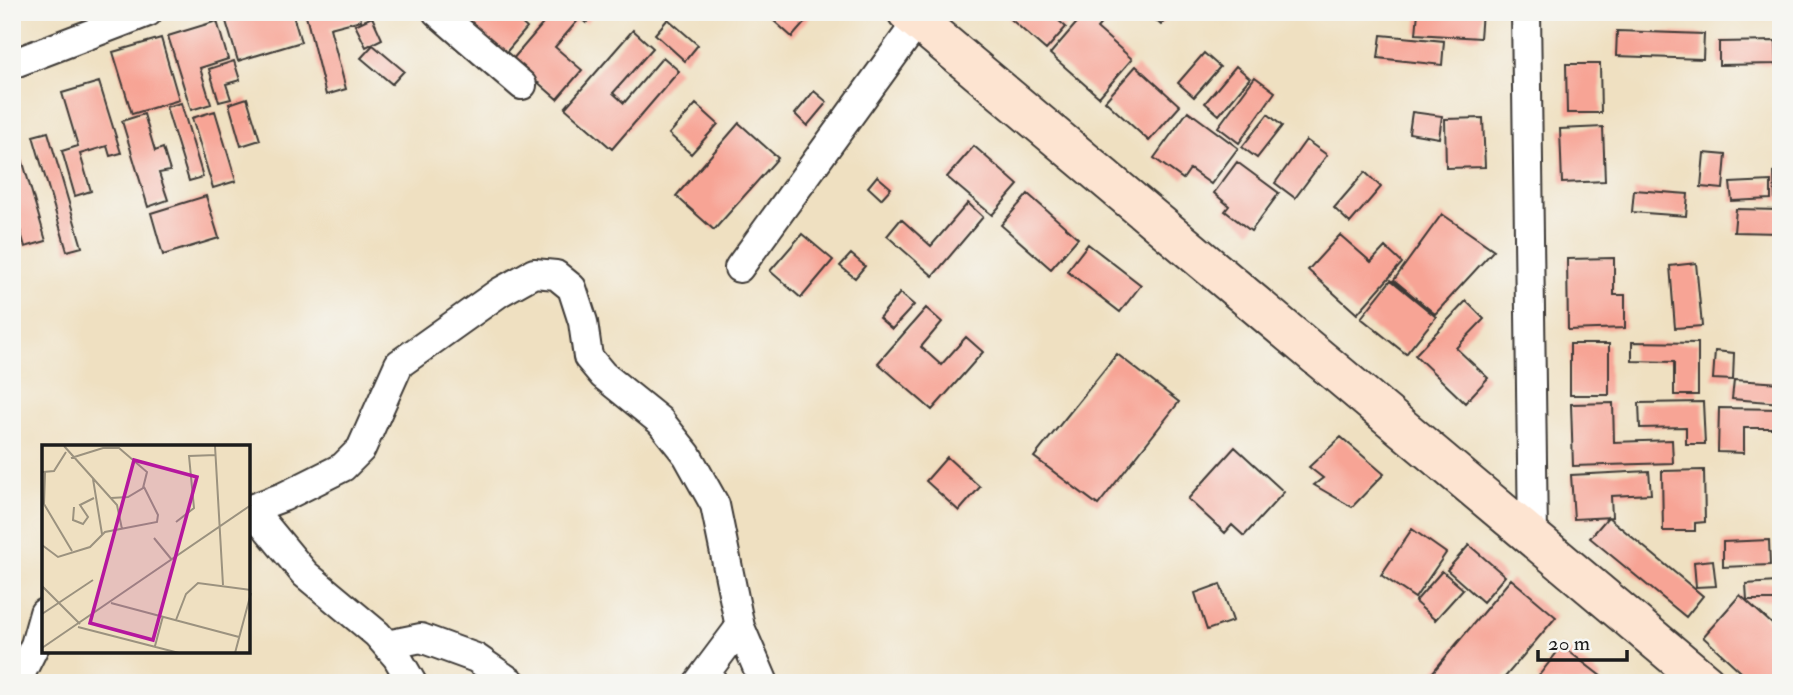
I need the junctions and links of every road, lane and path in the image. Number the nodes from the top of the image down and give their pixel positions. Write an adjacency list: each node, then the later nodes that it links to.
1 (148, 12): 5 (street)
2 (437, 12): 6 (street)
3 (1526, 12): 10 (street)
4 (913, 17): 7 (street); 10 (street)
5 (12, 64)
6 (522, 85)
7 (739, 268)
8 (250, 511): 12 (street)
9 (250, 513): 13 (street)
10 (1533, 537): 19 (street)
11 (42, 619): 14 (street)
12 (740, 627): 17 (street); 18 (street)
13 (387, 645): 15 (street); 16 (street)
14 (16, 683)
15 (412, 683)
16 (512, 683)
17 (698, 683)
18 (764, 683)
19 (1706, 683)

